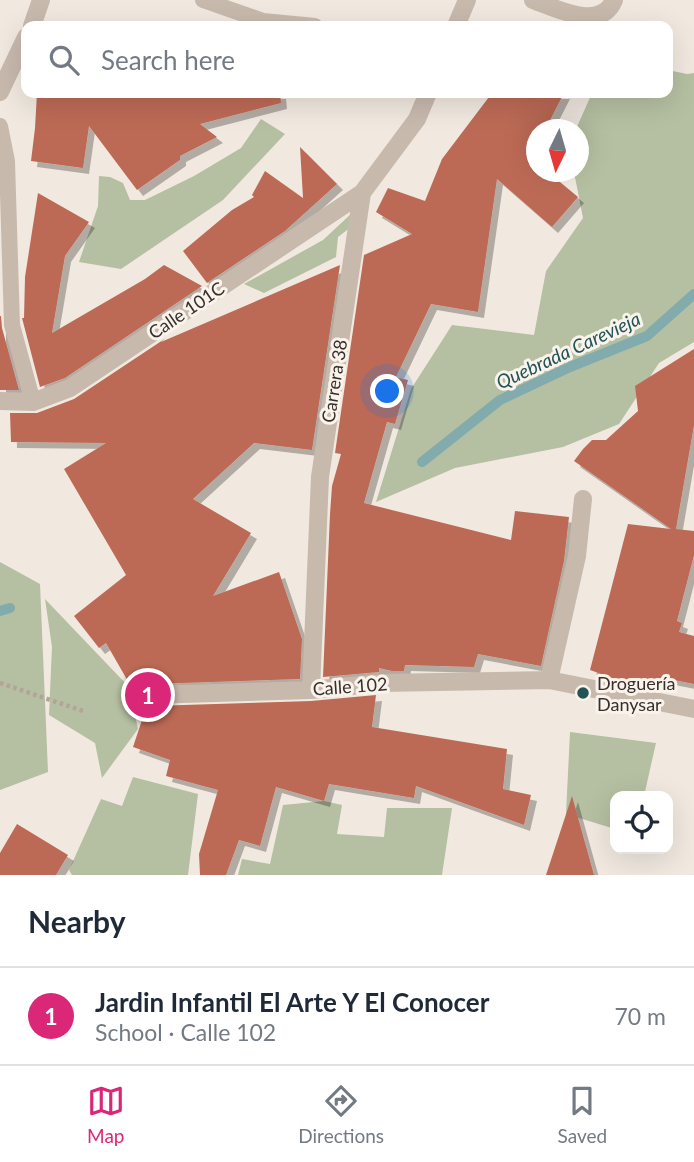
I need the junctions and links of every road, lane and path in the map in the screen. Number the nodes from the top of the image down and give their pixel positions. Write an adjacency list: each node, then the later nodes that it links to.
1 (41, 0): 6 (street)
2 (203, 0): 7 (lane)
3 (467, 0): 8 (street)
4 (533, 0): 5 (street)
5 (612, 4)
6 (34, 21)
7 (263, 21)
8 (458, 21)
9 (21, 48): 10 (street)
10 (0, 92)
11 (426, 98): 13 (street, Carrera 38)
12 (0, 126): 15 (lane)
13 (362, 193): 15 (street, Calle 101C); 19 (street, Carrera 38)
14 (0, 401): 15 (street, Calle 101C)
15 (33, 402)
16 (583, 499): 17 (street)
17 (549, 680): 19 (street, Calle 102); 21 (street, Calle 102)
18 (0, 683): 22 (path)
19 (311, 690): 20 (street, Calle 102)
20 (151, 695)
21 (694, 709)
22 (86, 712)

